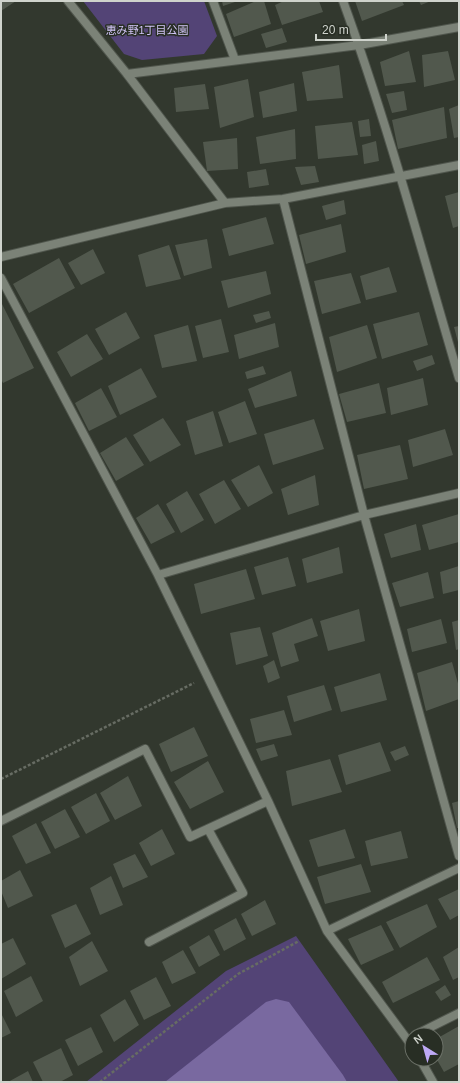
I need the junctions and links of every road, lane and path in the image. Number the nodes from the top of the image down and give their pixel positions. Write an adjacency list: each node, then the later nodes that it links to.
1 (68, 1): 7 (street)
2 (213, 1): 6 (street)
3 (344, 1): 5 (street)
4 (459, 27): 5 (street)
5 (359, 45): 6 (street); 9 (street)
6 (235, 60): 7 (street)
7 (127, 74): 11 (street)
8 (459, 165): 9 (street)
9 (401, 177): 10 (street); 14 (street)
10 (283, 199): 11 (street); 16 (street)
11 (225, 203): 12 (street)
12 (1, 257)
13 (1, 278): 17 (street)
14 (459, 378)
15 (459, 493): 16 (street)
16 (364, 515): 17 (street); 23 (street)
17 (158, 575): 18 (street)
18 (207, 676): 19 (path); 20 (street)
19 (1, 779)
20 (268, 801): 22 (street); 25 (street)
21 (1, 821): 22 (street)
22 (208, 829): 27 (street)
23 (459, 856)
24 (459, 868): 25 (street)
25 (327, 931): 30 (street)
26 (299, 941): 32 (path)
27 (149, 942)
28 (459, 1013): 29 (street)
29 (434, 1027)
30 (404, 1029)
31 (425, 1067): 33 (street)
32 (100, 1082)
33 (433, 1082)

